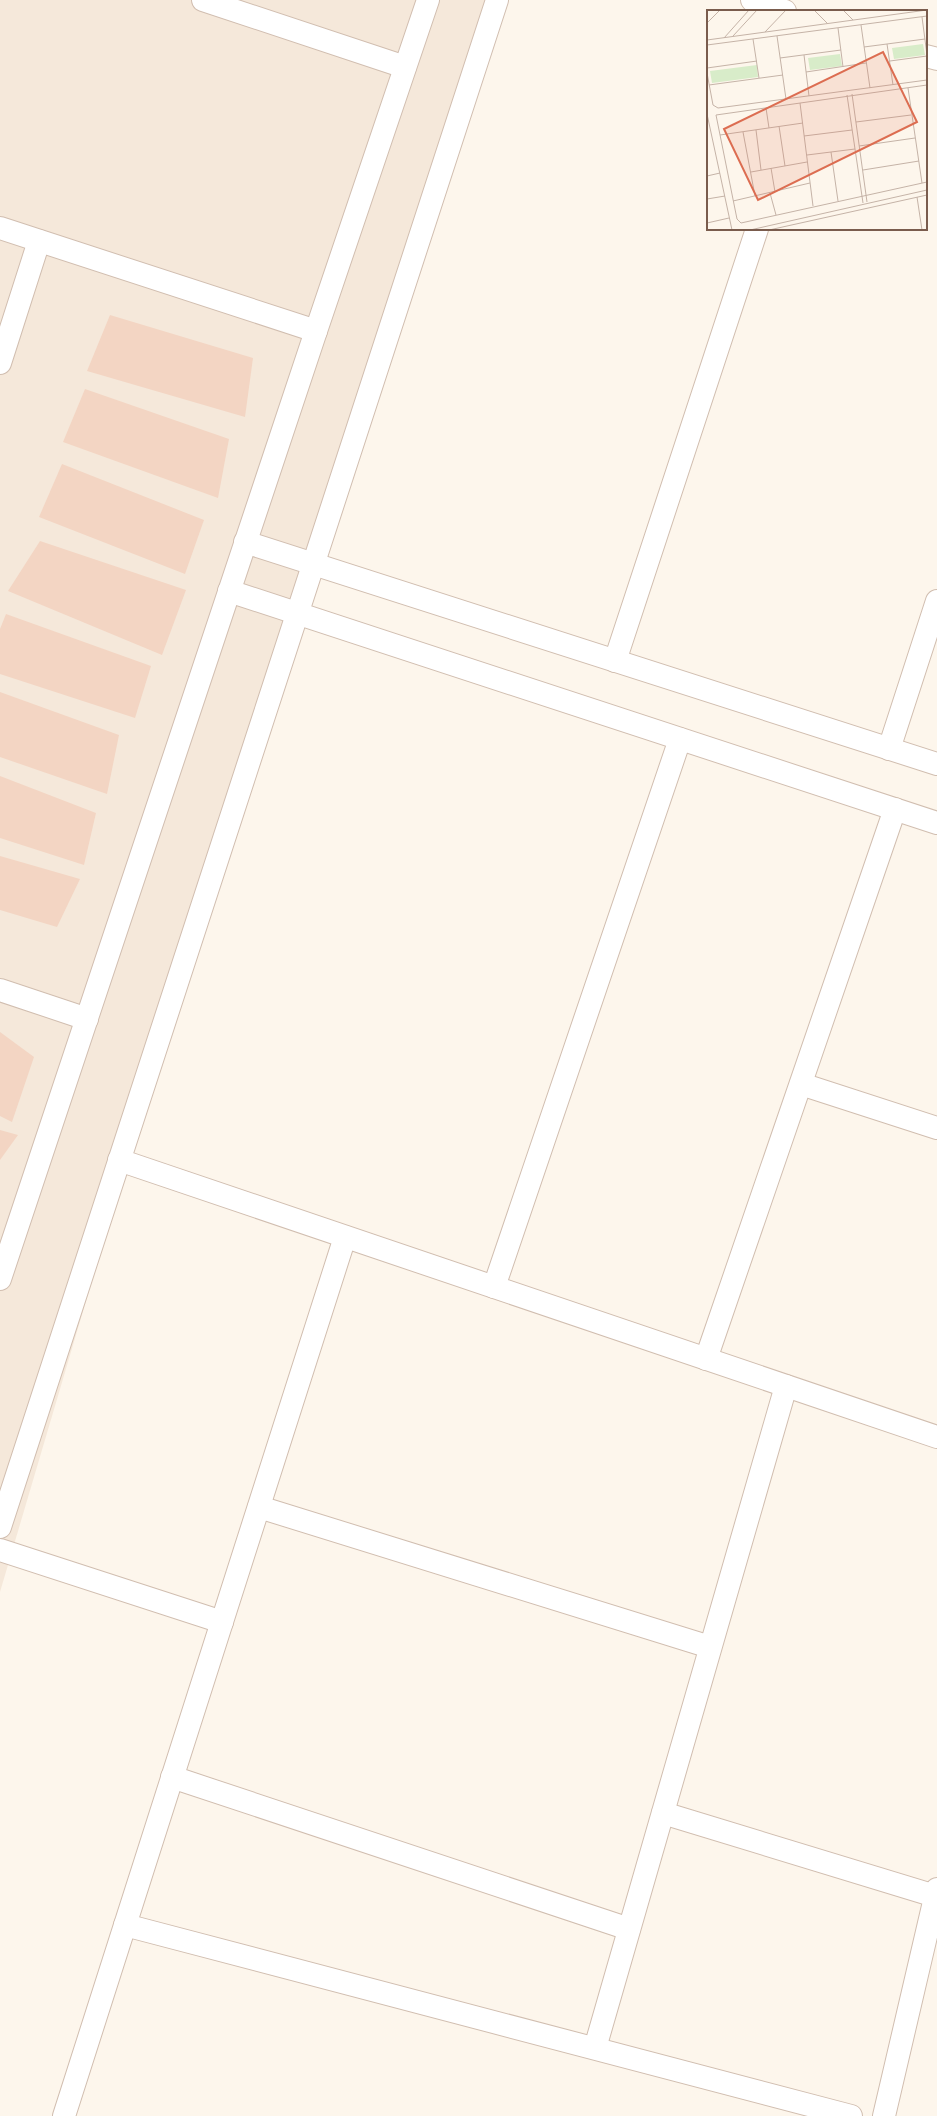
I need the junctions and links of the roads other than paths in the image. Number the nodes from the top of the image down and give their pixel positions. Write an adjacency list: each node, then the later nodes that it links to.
1 (203, 0): 8 (street)
2 (428, 0): 8 (street)
3 (497, 0): 15 (street)
4 (752, 0): 5 (street)
5 (782, 10)
6 (927, 56): 7 (street)
7 (937, 59)
8 (405, 67): 12 (street)
9 (0, 228): 11 (street)
10 (757, 230): 19 (street)
11 (39, 241): 12 (street); 13 (street)
12 (316, 331): 14 (street)
13 (0, 363)
14 (245, 542): 15 (street); 16 (street)
15 (313, 564): 18 (street); 19 (street)
16 (229, 591): 18 (street); 26 (street)
17 (937, 601): 21 (street)
18 (297, 614): 20 (street); 29 (street)
19 (615, 661): 21 (street)
20 (680, 739): 23 (street); 32 (street)
21 (889, 749): 22 (street)
22 (937, 764)
23 (895, 809): 24 (street); 27 (street)
24 (937, 823)
25 (0, 990): 26 (street)
26 (87, 1018): 31 (street)
27 (801, 1084): 28 (street); 33 (street)
28 (937, 1128)
29 (119, 1160): 30 (street); 37 (street)
30 (345, 1237): 32 (street); 36 (street)
31 (0, 1279)
32 (494, 1287): 33 (street)
33 (706, 1359): 34 (street)
34 (786, 1386): 35 (street); 40 (street)
35 (937, 1437)
36 (259, 1507): 39 (street); 40 (street)
37 (0, 1527)
38 (0, 1550): 39 (street)
39 (222, 1622): 41 (street)
40 (710, 1647): 42 (street)
41 (172, 1777): 44 (street); 45 (street)
42 (663, 1813): 43 (street); 45 (street)
43 (936, 1893): 46 (street)
44 (125, 1925): 47 (street); 48 (street)
45 (629, 1929): 47 (street)
46 (930, 1952): 50 (street)
47 (595, 2048): 49 (street)
48 (64, 2116)
49 (851, 2116)
50 (884, 2116)

